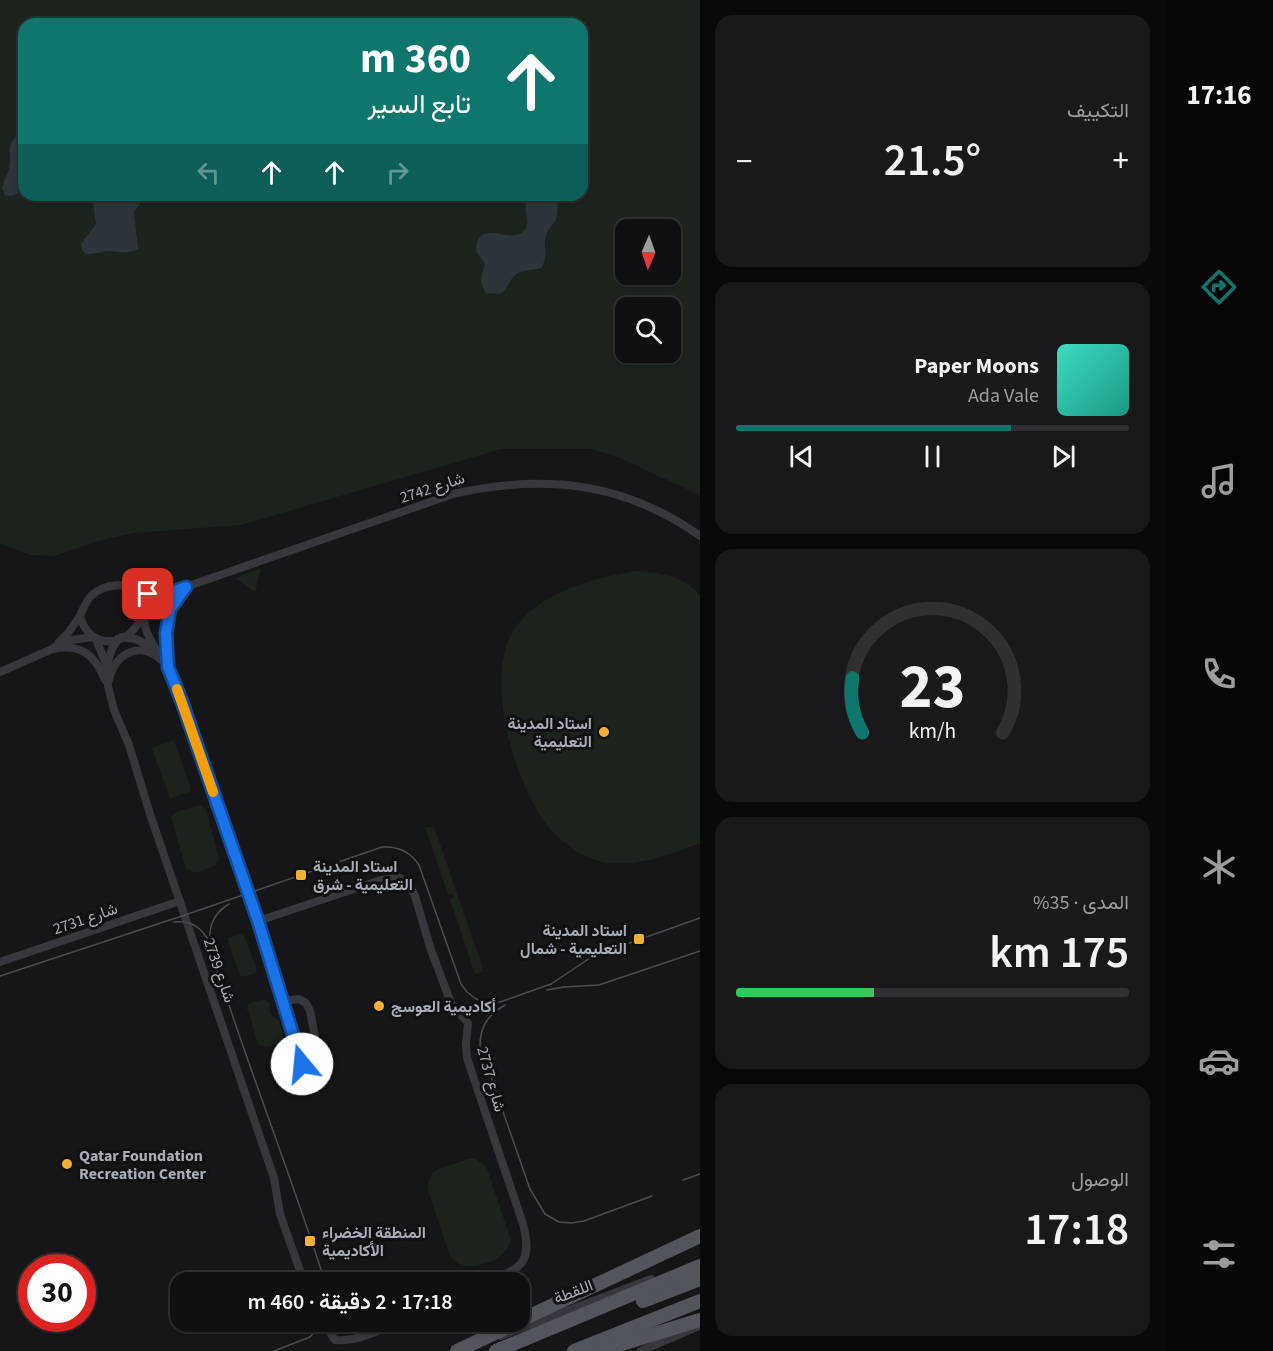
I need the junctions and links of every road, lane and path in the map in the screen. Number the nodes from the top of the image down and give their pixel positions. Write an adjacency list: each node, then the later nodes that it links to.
1 (700, 536): 2 (street, شارع 2742)
2 (186, 587): 4 (street, شارع 2742); 11 (street)
3 (133, 589): 4 (street, شارع 2742); 5 (street); 6 (street)
4 (174, 591): 5 (street, شارع 2742)
5 (142, 615): 8 (street); 9 (street)
6 (80, 616): 7 (street); 10 (street)
7 (94, 638): 8 (street); 10 (street); 12 (street, شارع 2739)
8 (120, 638): 9 (street); 12 (street, شارع 2739)
9 (156, 648): 11 (street)
10 (50, 650): 13 (street); 14 (street)
11 (168, 667): 14 (street); 16 (street)
12 (106, 669): 14 (street, شارع 2739)
13 (0, 672)
14 (108, 686): 15 (street, شارع 2739)
15 (180, 901): 17 (street, شارع 2731); 21 (street, شارع 2739)
16 (258, 921): 18 (street); 22 (street, شارع 2737)
17 (0, 962)
18 (282, 1001): 18 (street)
19 (700, 1236): 25 (main road)
20 (700, 1265): 31 (street, اللقطة); 32 (main road)
21 (300, 1272)
22 (510, 1272)
23 (700, 1279): 33 (main road, اللقطة)
24 (700, 1301): 34 (main road)
25 (530, 1315)
26 (700, 1320): 35 (main road)
27 (700, 1326): 36 (street)
28 (330, 1332): 29 (street)
29 (375, 1332)
30 (496, 1332): 31 (main road)
31 (458, 1351)
32 (496, 1351)
33 (509, 1351)
34 (574, 1351)
35 (599, 1351)
36 (641, 1351)

